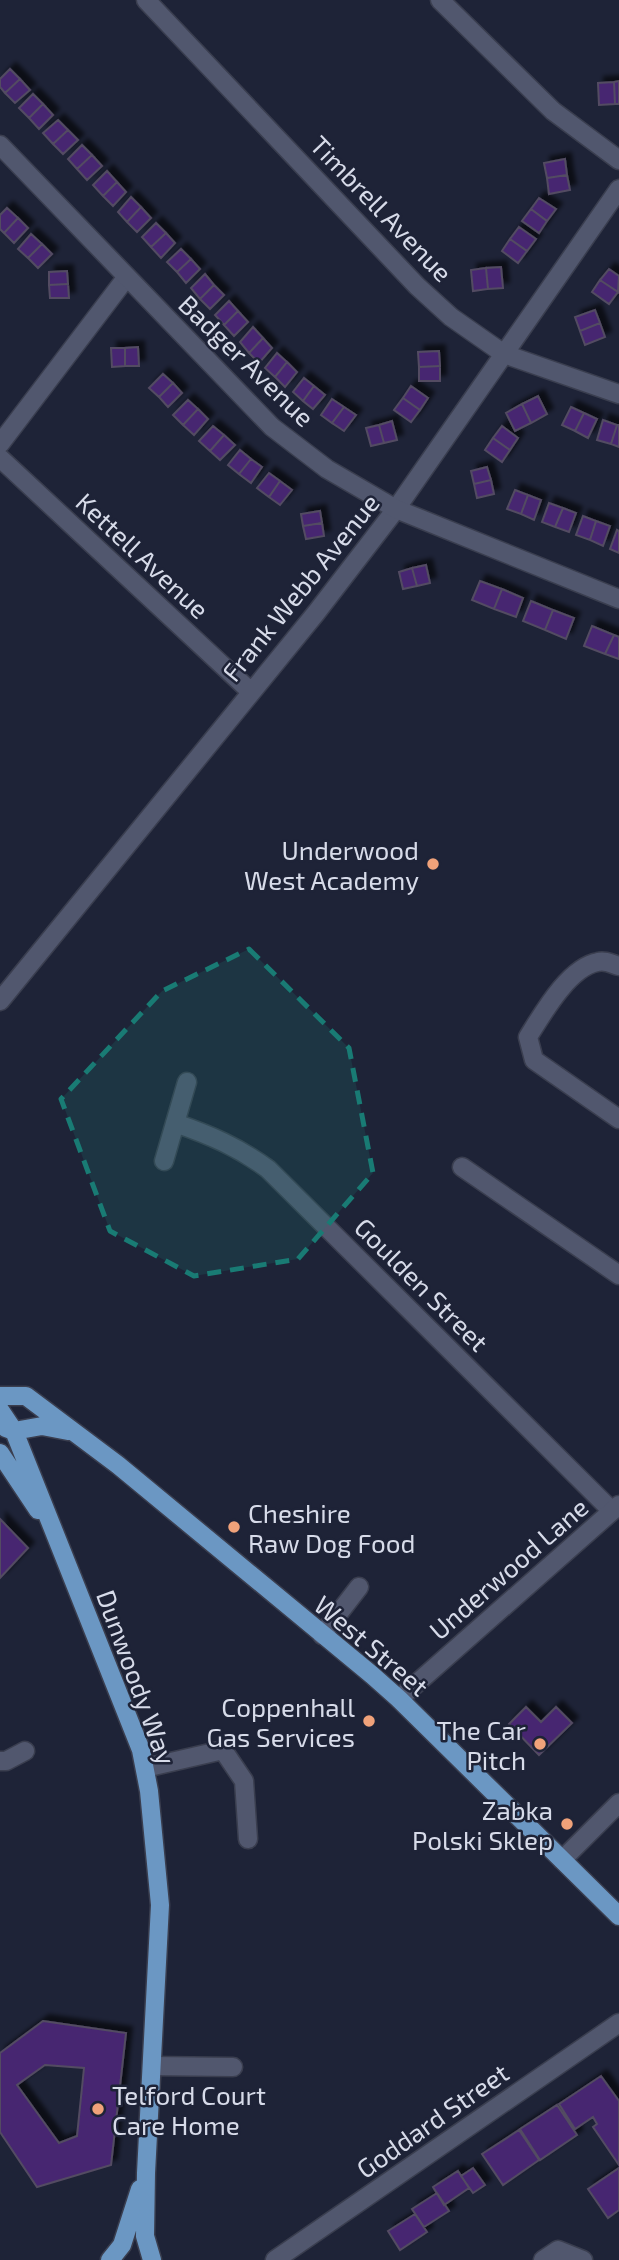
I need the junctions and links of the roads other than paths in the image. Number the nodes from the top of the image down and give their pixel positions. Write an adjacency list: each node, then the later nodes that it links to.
1 (146, 0): 7 (street, Timbrell Avenue)
2 (440, 0): 4 (street)
3 (0, 145): 6 (street, Badger Avenue)
4 (619, 160)
5 (619, 189): 7 (street, Frank Webb Avenue)
6 (126, 278): 9 (street); 11 (street, Badger Avenue)
7 (504, 354): 8 (street, Timbrell Avenue); 11 (street, Frank Webb Avenue)
8 (619, 394)
9 (0, 444)
10 (0, 458): 13 (street, Kettell Avenue)
11 (396, 509): 12 (street, Badger Avenue); 13 (street, Frank Webb Avenue)
12 (619, 599)
13 (250, 691): 15 (street, Frank Webb Avenue)
14 (619, 966): 17 (street)
15 (0, 1001)
16 (187, 1082): 18 (street)
17 (619, 1119)
18 (175, 1123): 19 (street); 27 (street, Goulden Street)
19 (164, 1161)
20 (462, 1167): 21 (street)
21 (619, 1275)
22 (0, 1396): 25 (main road, West Street)
23 (0, 1410): 24 (main road)
24 (7, 1428): 25 (main road, West Street); 28 (main road, Dunwoody Way)
25 (74, 1433): 30 (main road, West Street)
26 (0, 1453): 28 (main road, Dunwoody Way)
27 (616, 1508): 31 (street, Underwood Lane)
28 (57, 1539): 34 (main road, Dunwoody Way)
29 (359, 1587): 30 (street)
30 (322, 1635): 31 (main road, West Street)
31 (399, 1699): 37 (main road, West Street)
32 (25, 1751): 33 (street)
33 (0, 1760)
34 (145, 1768): 36 (street); 40 (main road, Dunwoody Way)
35 (619, 1803): 37 (street)
36 (248, 1839)
37 (562, 1860): 38 (main road, West Street)
38 (619, 1916)
39 (619, 2023): 45 (street, Goddard Street)
40 (152, 2066): 41 (street); 42 (main road, Dunwoody Way)
41 (233, 2067)
42 (146, 2172): 43 (main road, Dunwoody Way); 44 (main road, Dunwoody Way)
43 (110, 2260)
44 (152, 2260)
45 (275, 2260)
46 (543, 2260): 47 (street)
47 (583, 2260)

